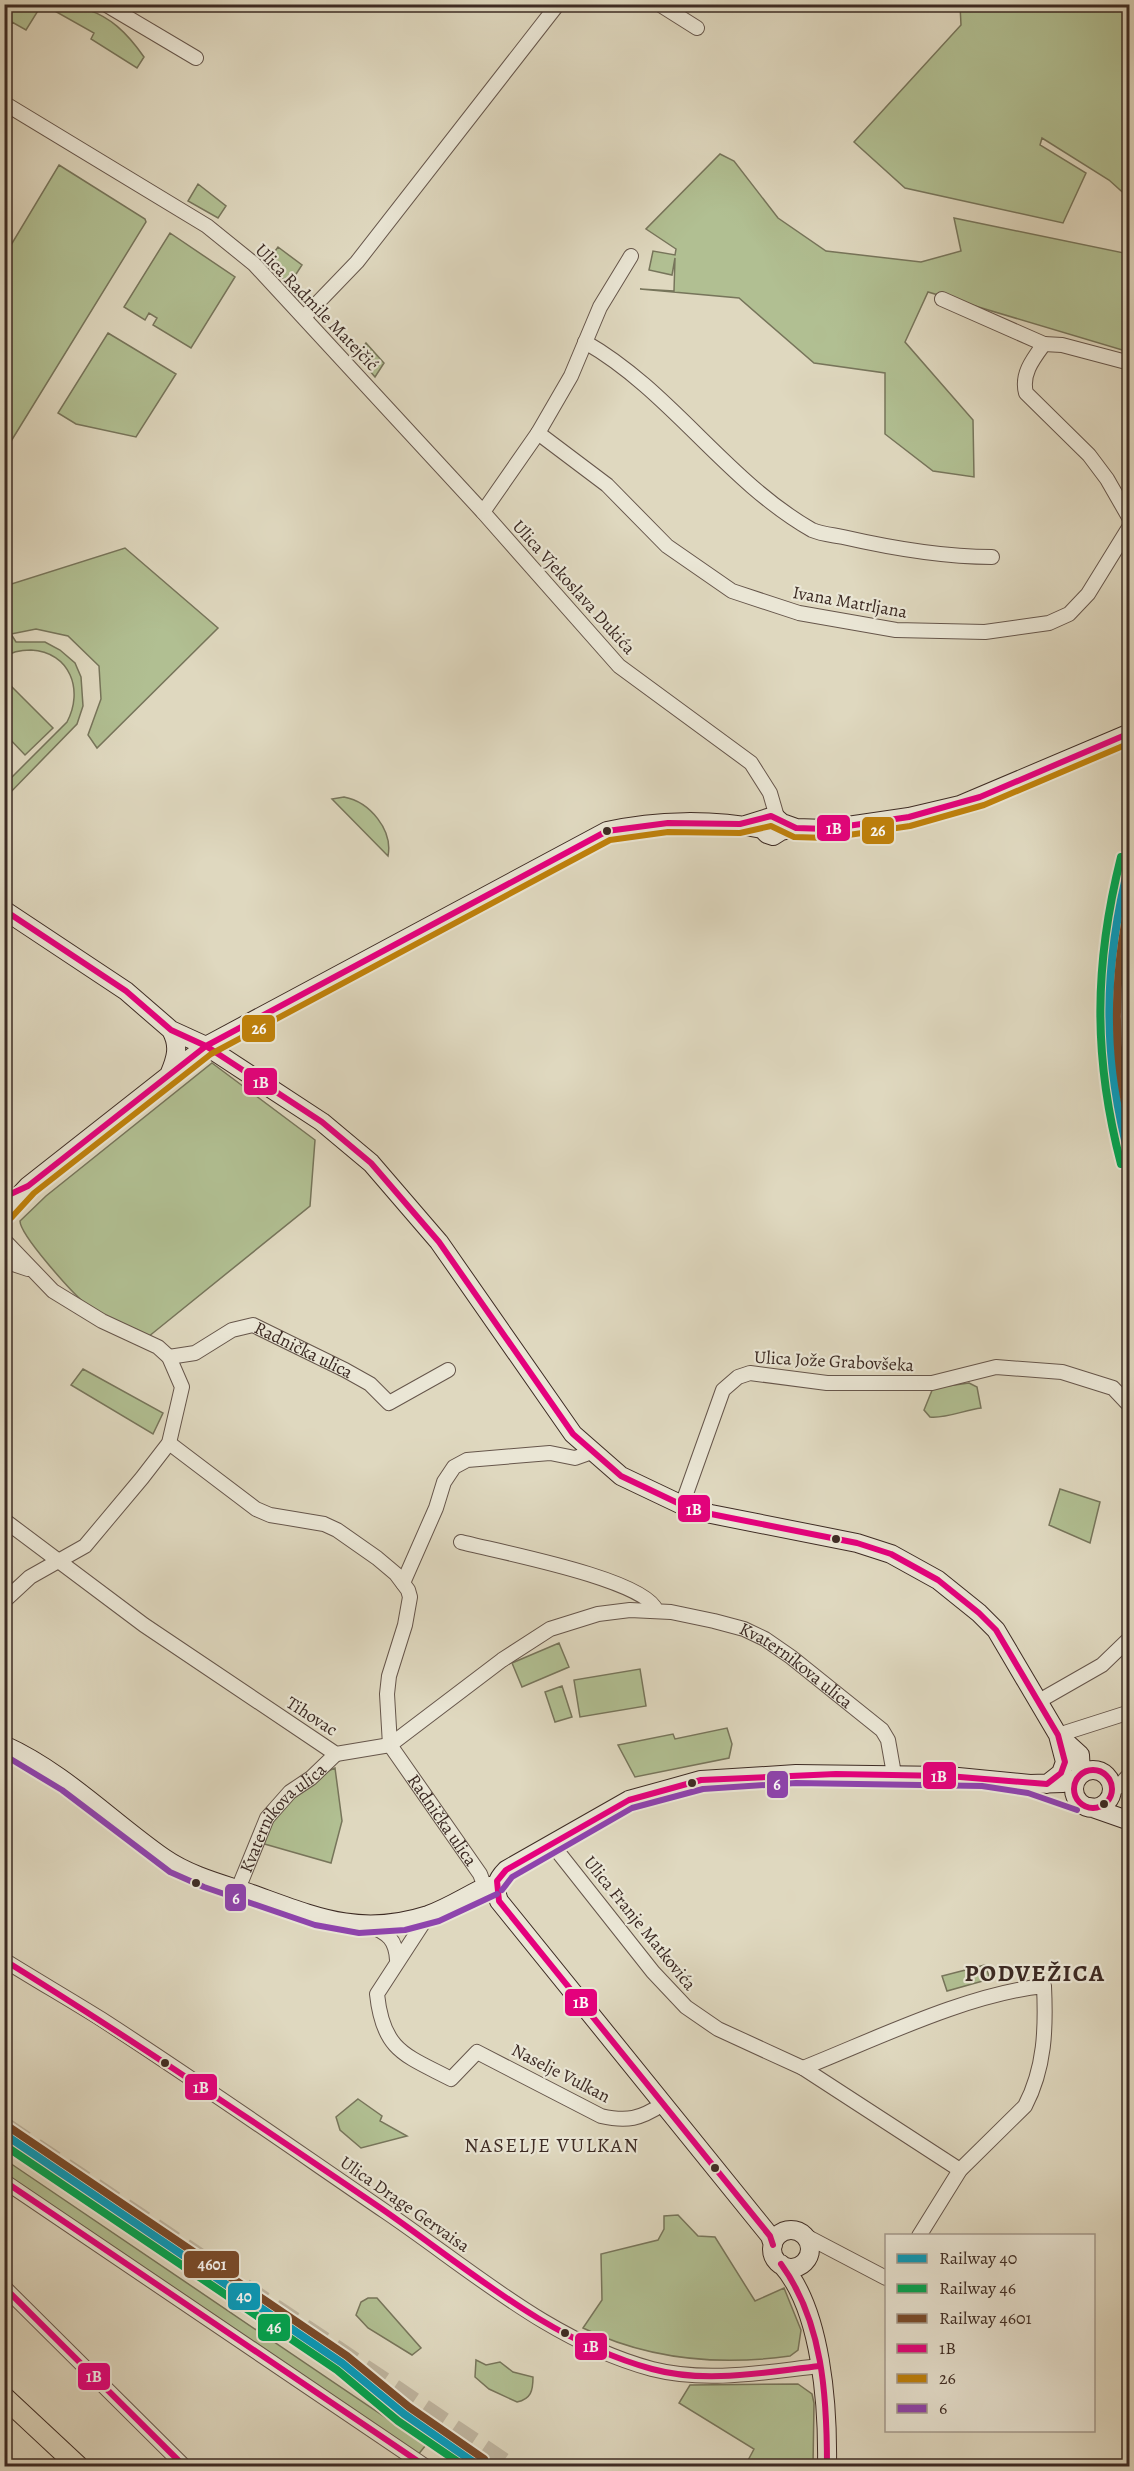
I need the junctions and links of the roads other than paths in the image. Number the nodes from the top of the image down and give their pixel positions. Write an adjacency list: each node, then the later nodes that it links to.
1 (105, 4): 5 (street)
2 (558, 4): 9 (street)
3 (658, 4): 4 (street)
4 (697, 28)
5 (196, 58)
6 (4, 103): 9 (street, Ulica Radmile Matejčić)
7 (632, 256): 10 (street)
8 (942, 299): 11 (street)
9 (304, 317): 14 (street, Ulica Radmile Matejčić)
10 (585, 342): 13 (street); 17 (street)
11 (1044, 344): 12 (street); 15 (street)
12 (1130, 363)
13 (538, 433): 14 (street); 16 (street, Ivana Matrljana)
14 (483, 512): 20 (street, Ulica Vjekoslava Dukića)
15 (1130, 519)
16 (1130, 526)
17 (992, 557)
18 (1130, 720): 19 (main road)
19 (1123, 735): 20 (main road)
20 (775, 821): 23 (main road)
21 (4, 910): 22 (main road)
22 (171, 1030): 23 (main road); 24 (main road)
23 (206, 1046): 24 (main road); 35 (main road)
24 (169, 1075): 25 (main road)
25 (28, 1186): 26 (main road); 27 (main road)
26 (4, 1197)
27 (4, 1212)
28 (4, 1240): 30 (street)
29 (4, 1261): 30 (street)
30 (32, 1271): 31 (street)
31 (169, 1358): 32 (street, Radnička ulica); 34 (street)
32 (448, 1371)
33 (1130, 1406): 36 (street, Ulica Jože Grabovšeka)
34 (169, 1443): 39 (street); 40 (street)
35 (592, 1452): 36 (main road); 40 (street)
36 (682, 1505): 44 (main road)
37 (4, 1520): 39 (street, Tihovac)
38 (461, 1542): 42 (street)
39 (57, 1560): 41 (street); 49 (street, Tihovac)
40 (403, 1583): 48 (street)
41 (4, 1601)
42 (656, 1610): 48 (street, Tihovac); 50 (street, Kvaternikova ulica)
43 (1130, 1638): 44 (street)
44 (1039, 1701): 46 (main road)
45 (1130, 1712): 46 (street)
46 (1058, 1735): 52 (main road); 53 (main road)
47 (4, 1745): 59 (main road, Kvaternikova ulica)
48 (390, 1745): 49 (street, Tihovac); 58 (street, Radnička ulica)
49 (336, 1754): 59 (street, Kvaternikova ulica)
50 (894, 1774): 53 (main road, Kvaternikova ulica); 57 (main road, Kvaternikova ulica)
51 (1130, 1774): 54 (street)
52 (1079, 1776): 53 (main road, Kvaternikova ulica); 54 (main road, Kvaternikova ulica); 55 (main road)
53 (1038, 1784): 55 (main road, Kvaternikova ulica)
54 (1115, 1790): 55 (main road); 56 (main road, Kvaternikova ulica)
55 (1085, 1805): 56 (main road, Kvaternikova ulica)
56 (1130, 1820)
57 (551, 1842): 58 (main road, Kvaternikova ulica); 64 (street, Ulica Franje Matkovića)
58 (490, 1886): 60 (main road, Kvaternikova ulica); 65 (main road, Radnička ulica)
59 (238, 1889): 61 (main road, Kvaternikova ulica)
60 (429, 1914): 61 (main road, Kvaternikova ulica); 62 (street)
61 (378, 1925): 62 (street)
62 (400, 1956): 65 (street, Naselje Vulkan)
63 (4, 1960): 75 (street, Ulica Drage Gervaisa)
64 (803, 2068): 66 (street, Ulica Franje Matkovića); 66 (street)
65 (663, 2104): 69 (main road, Radnička ulica)
66 (960, 2170): 68 (street)
67 (4, 2181): 79 (street)
68 (919, 2234)
69 (779, 2238): 70 (main road, Radnička ulica); 71 (main road)
70 (810, 2250): 71 (main road, Radnička ulica); 72 (street, Radnička ulica); 73 (main road)
71 (781, 2264): 73 (main road)
72 (885, 2278)
73 (796, 2286): 75 (main road)
74 (5, 2288): 78 (street)
75 (820, 2366): 80 (main road)
76 (4, 2397): 77 (main road)
77 (78, 2466)
78 (184, 2466)
79 (425, 2466)
80 (826, 2466)

